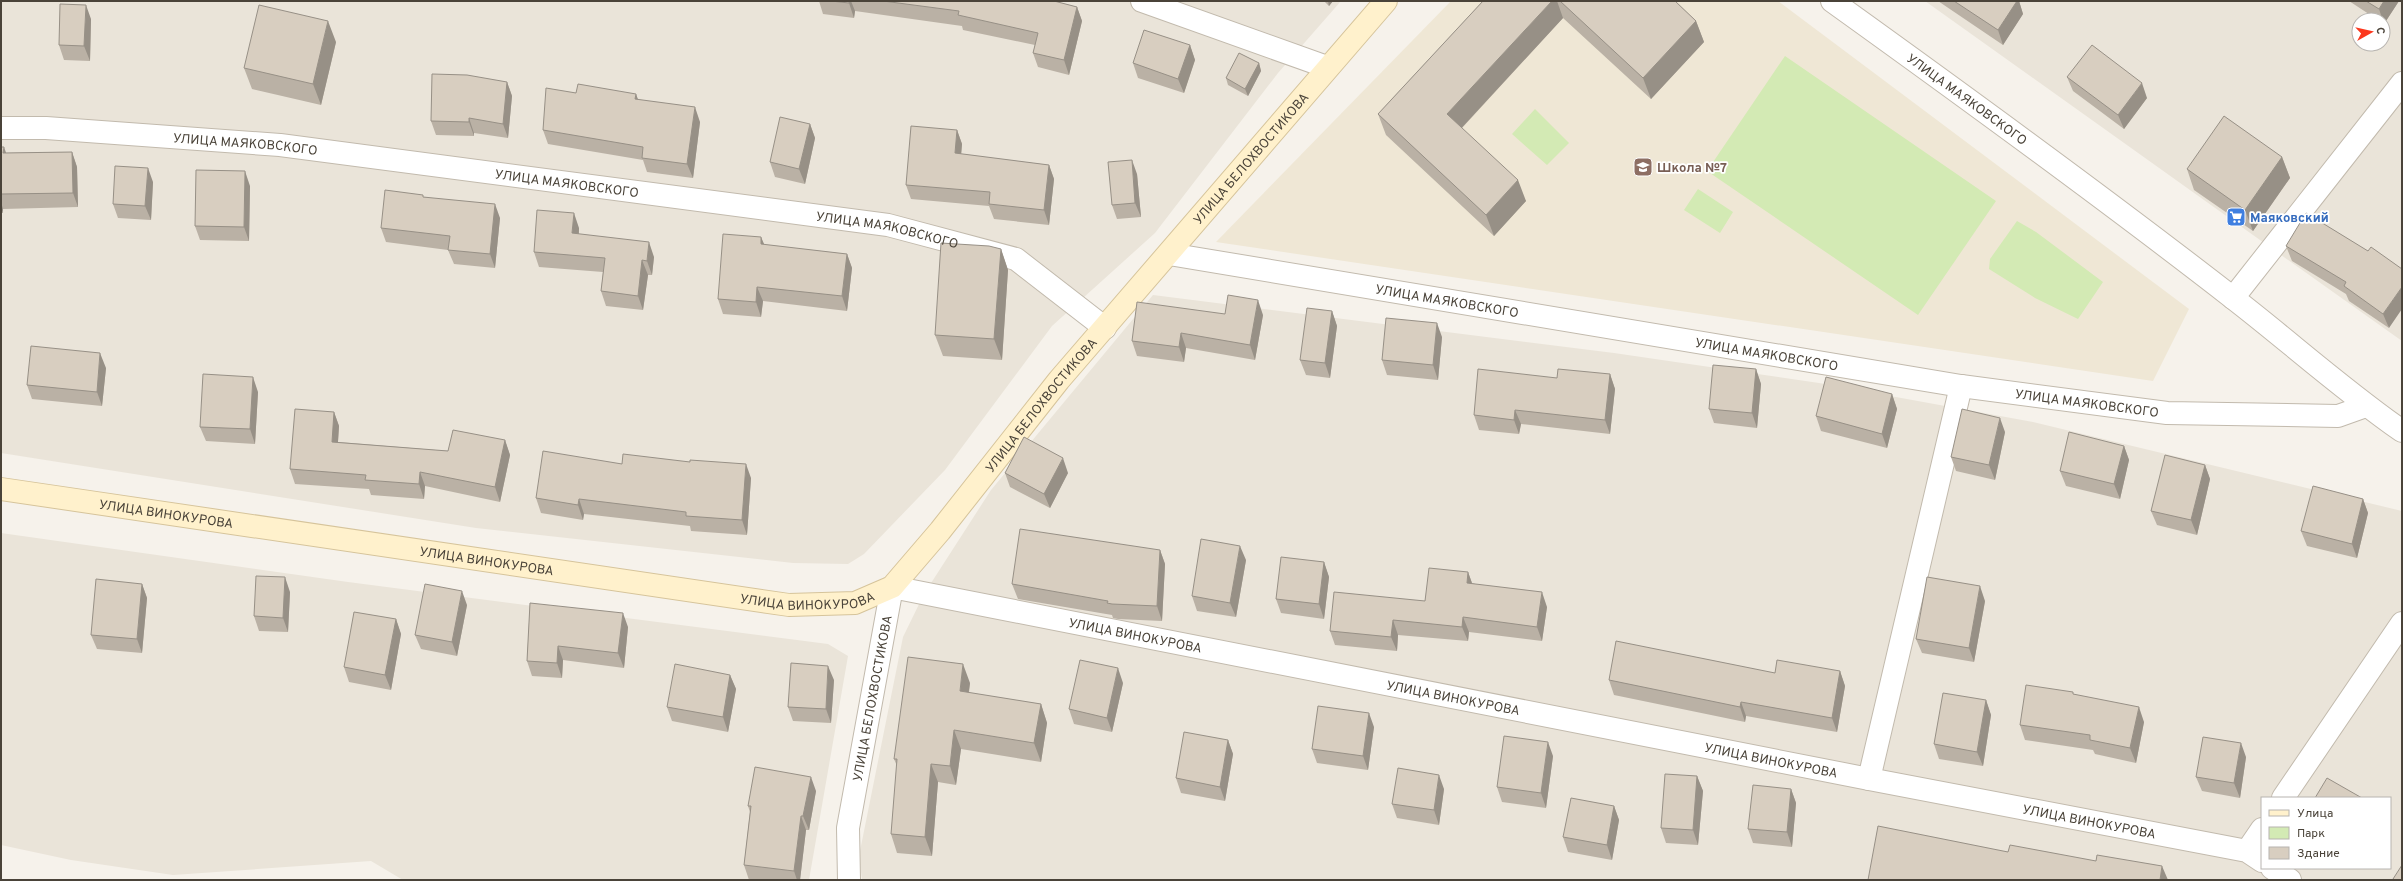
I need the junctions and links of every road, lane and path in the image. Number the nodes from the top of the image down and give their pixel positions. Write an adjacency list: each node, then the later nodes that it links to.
1 (1142, 1): 4 (street)
2 (1386, 1): 4 (main road, УЛИЦА БЕЛОХВОСТИКОВА)
3 (1832, 1): 8 (street, УЛИЦА МАЯКОВСКОГО)
4 (1327, 67): 7 (main road, УЛИЦА БЕЛОХВОСТИКОВА)
5 (2402, 83): 8 (street)
6 (1, 128): 9 (street, УЛИЦА МАЯКОВСКОГО)
7 (1169, 254): 9 (main road, УЛИЦА БЕЛОХВОСТИКОВА); 10 (street, УЛИЦА МАЯКОВСКОГО)
8 (2233, 298): 11 (street, УЛИЦА МАЯКОВСКОГО)
9 (1105, 328): 14 (main road, УЛИЦА БЕЛОХВОСТИКОВА)
10 (1961, 386): 11 (street, УЛИЦА МАЯКОВСКОГО); 16 (street)
11 (2366, 406): 12 (street, УЛИЦА МАЯКОВСКОГО)
12 (2402, 431)
13 (1, 489): 14 (main road, УЛИЦА ВИНОКУРОВА)
14 (892, 587): 16 (street, УЛИЦА ВИНОКУРОВА); 21 (street, УЛИЦА БЕЛОХВОСТИКОВА)
15 (2402, 623): 17 (street)
16 (1869, 779): 19 (street, УЛИЦА ВИНОКУРОВА)
17 (2284, 797)
18 (2261, 833): 19 (street)
19 (2255, 856)
20 (2274, 869): 22 (street)
21 (849, 880)
22 (2290, 880)

